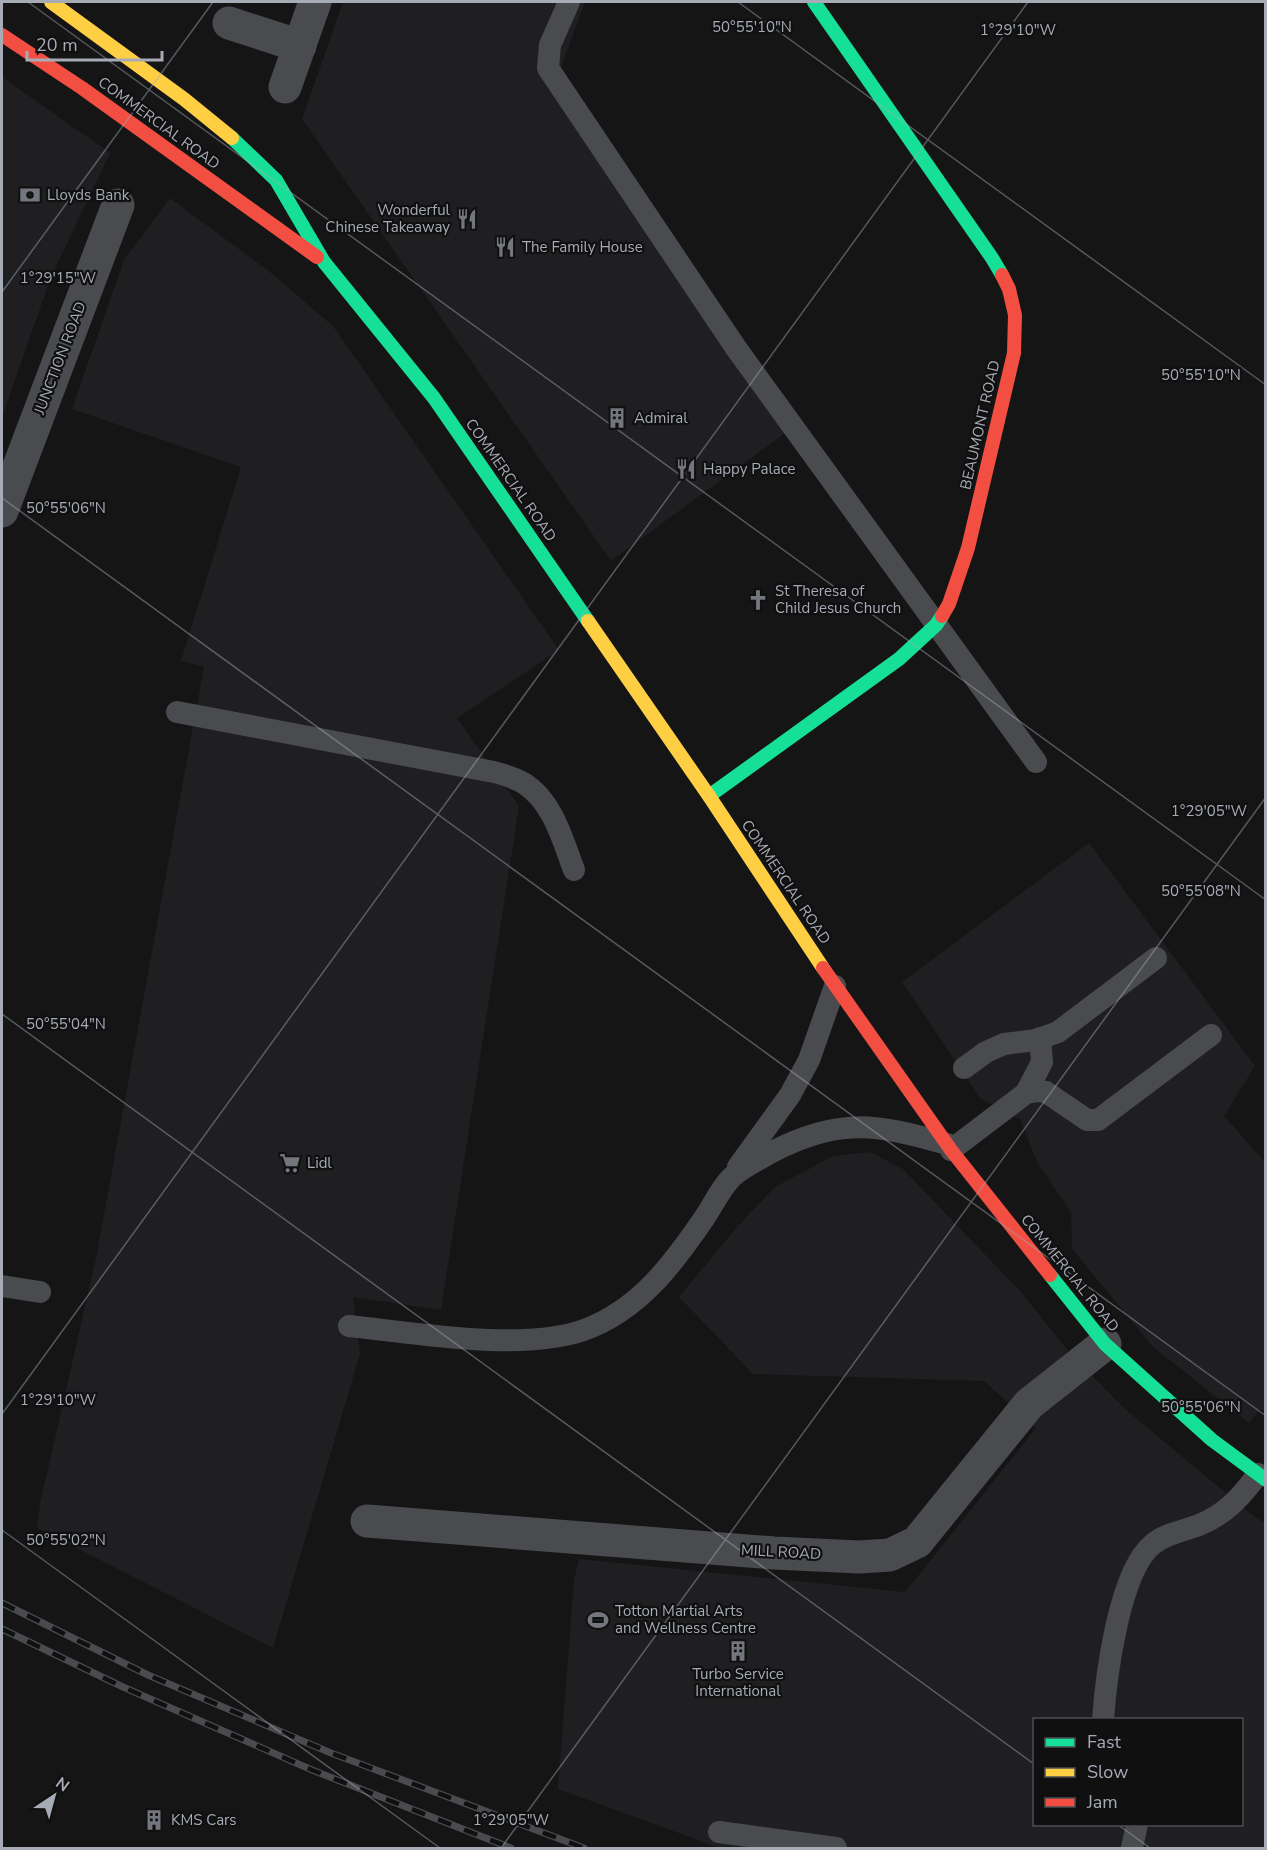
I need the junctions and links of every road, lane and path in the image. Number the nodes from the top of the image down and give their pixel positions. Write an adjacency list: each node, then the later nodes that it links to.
1 (51, 2): 10 (main road, COMMERCIAL ROAD)
2 (315, 2): 7 (street)
3 (569, 2): 12 (lane)
4 (814, 2): 12 (main road, BEAUMONT ROAD)
5 (229, 23): 7 (street)
6 (2, 35): 10 (main road, COMMERCIAL ROAD)
7 (300, 46): 8 (street)
8 (285, 87)
9 (118, 205): 11 (street, JUNCTION ROAD)
10 (324, 262): 15 (main road, COMMERCIAL ROAD)
11 (3, 501)
12 (936, 625): 14 (lane); 15 (main road, BEAUMONT ROAD)
13 (177, 712): 16 (lane)
14 (1035, 762)
15 (709, 796): 18 (main road, COMMERCIAL ROAD)
16 (574, 870)
17 (1156, 958): 20 (lane)
18 (835, 986): 23 (main road, COMMERCIAL ROAD); 24 (lane)
19 (1210, 1035): 22 (lane)
20 (1040, 1038): 21 (lane); 22 (lane)
21 (964, 1068)
22 (1026, 1093): 23 (lane)
23 (949, 1147): 24 (lane); 28 (main road, COMMERCIAL ROAD)
24 (731, 1178): 27 (lane)
25 (2, 1286): 26 (lane)
26 (40, 1292)
27 (349, 1326)
28 (1105, 1344): 29 (main road, COMMERCIAL ROAD); 30 (street, MILL ROAD)
29 (1262, 1477): 31 (lane)
30 (367, 1521)
31 (1103, 1718)
32 (1137, 1826): 35 (lane)
33 (719, 1832): 34 (lane)
34 (836, 1848)
35 (1132, 1848)

